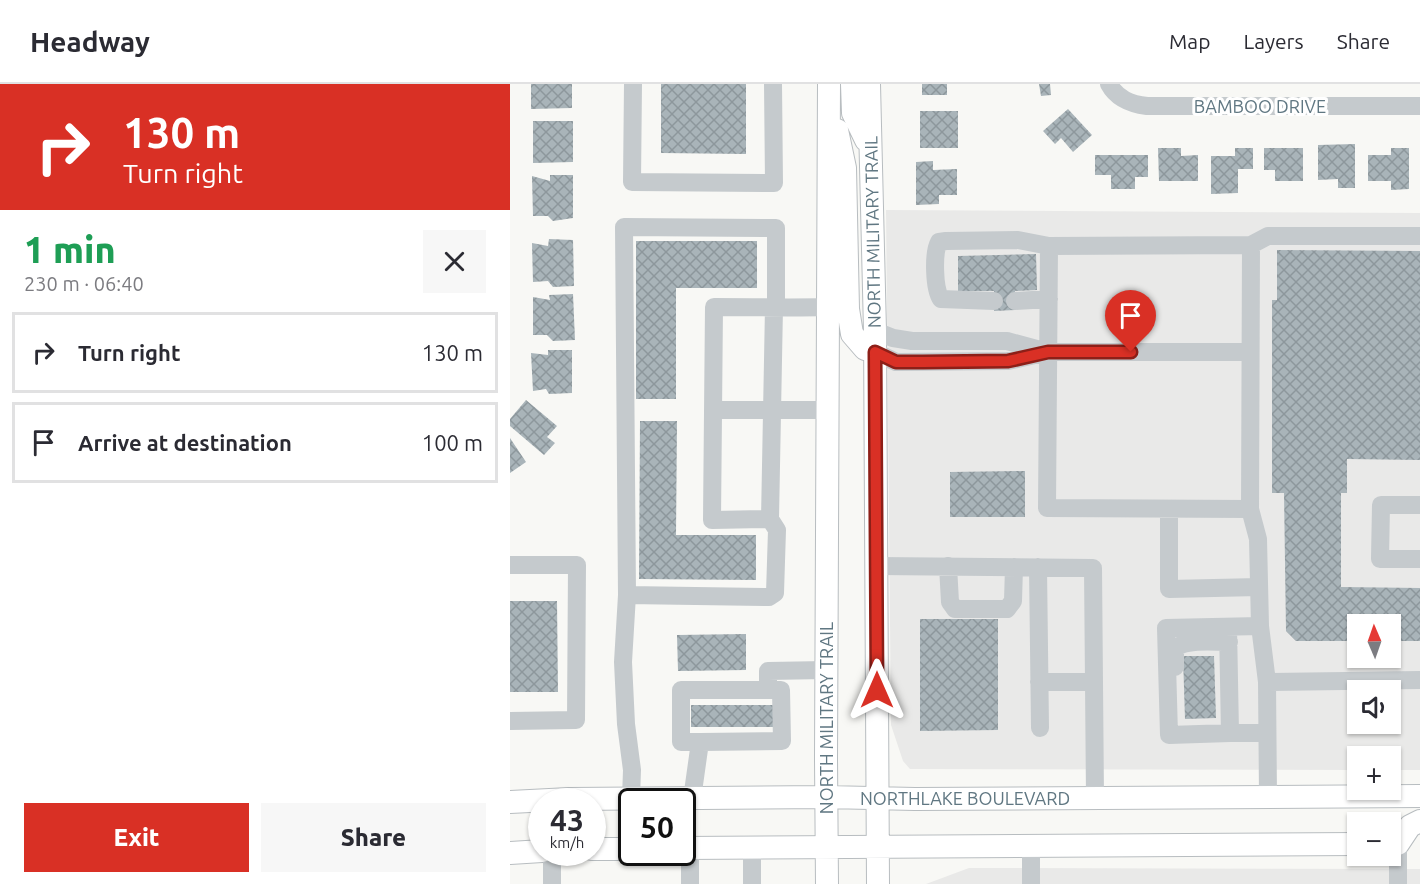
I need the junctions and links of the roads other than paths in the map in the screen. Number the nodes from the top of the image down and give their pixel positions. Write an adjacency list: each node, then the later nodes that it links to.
1 (633, 84): 2 (street)
2 (773, 84)
3 (852, 84): 8 (main road)
4 (869, 84): 8 (main road, NORTH MILITARY TRAIL)
5 (1109, 84): 7 (street, BAMBOO DRIVE)
6 (829, 93): 16 (main road, NORTH MILITARY TRAIL); 17 (main road)
7 (1420, 106)
8 (870, 147): 17 (main road, NORTH MILITARY TRAIL)
9 (1420, 236): 10 (street)
10 (1251, 245): 11 (street); 19 (street)
11 (1049, 246): 12 (street); 13 (street)
12 (1049, 299): 14 (street); 18 (street)
13 (994, 301)
14 (1015, 301)
15 (774, 307): 16 (street); 20 (street); 22 (street); 34 (street)
16 (828, 307): 21 (main road, NORTH MILITARY TRAIL)
17 (875, 342): 18 (street); 29 (main road, NORTH MILITARY TRAIL)
18 (1048, 352): 19 (street); 24 (street)
19 (1250, 352): 25 (street)
20 (772, 410): 21 (street); 22 (street); 26 (street)
21 (827, 410): 37 (main road, NORTH MILITARY TRAIL)
22 (713, 411): 26 (street)
23 (1420, 505): 27 (street)
24 (1169, 509): 25 (street); 33 (street)
25 (1250, 509): 33 (street)
26 (770, 519): 34 (street)
27 (1420, 559)
28 (510, 565): 43 (street)
29 (877, 566): 30 (street); 54 (main road, NORTH MILITARY TRAIL)
30 (948, 566): 31 (street); 31 (street)
31 (1014, 567): 32 (street)
32 (1038, 567): 39 (street); 40 (street)
33 (1259, 587): 35 (street)
34 (627, 595): 48 (street)
35 (1260, 626): 36 (street); 41 (street)
36 (1228, 634): 45 (street); 45 (street)
37 (826, 670): 42 (street); 51 (main road, NORTH MILITARY TRAIL)
38 (1420, 680): 41 (street)
39 (1039, 682): 40 (street); 44 (street)
40 (1094, 682): 55 (street)
41 (1267, 682): 46 (street)
42 (768, 690): 47 (street); 47 (street)
43 (510, 721)
44 (1040, 728)
45 (1230, 733): 46 (street)
46 (1267, 733): 52 (street)
47 (700, 742): 49 (street)
48 (631, 788)
49 (694, 788)
50 (1420, 796): 52 (main road, NORTHLAKE BOULEVARD)
51 (826, 797): 54 (main road, NORTHLAKE BOULEVARD); 56 (main road, NORTHLAKE BOULEVARD); 61 (main road, NORTH MILITARY TRAIL)
52 (1268, 797): 55 (main road, NORTHLAKE BOULEVARD)
53 (618, 798): 57 (main road, NORTHLAKE BOULEVARD)
54 (877, 798): 55 (main road, NORTHLAKE BOULEVARD); 65 (main road, NORTH MILITARY TRAIL)
55 (1095, 798)
56 (696, 799)
57 (510, 802)
58 (1420, 820): 60 (main road)
59 (1347, 844): 63 (main road)
60 (1403, 844): 76 (street)
61 (827, 846): 62 (main road); 65 (main road); 73 (main road, NORTH MILITARY TRAIL)
62 (752, 847): 64 (main road); 72 (street)
63 (1031, 847): 65 (main road); 75 (street)
64 (696, 848)
65 (878, 848): 74 (main road, NORTH MILITARY TRAIL)
66 (528, 851): 67 (main road)
67 (510, 852)
68 (552, 866): 70 (street)
69 (688, 866): 71 (street)
70 (552, 884)
71 (690, 884)
72 (752, 884)
73 (827, 884)
74 (878, 884)
75 (1031, 884)
76 (1398, 884)

